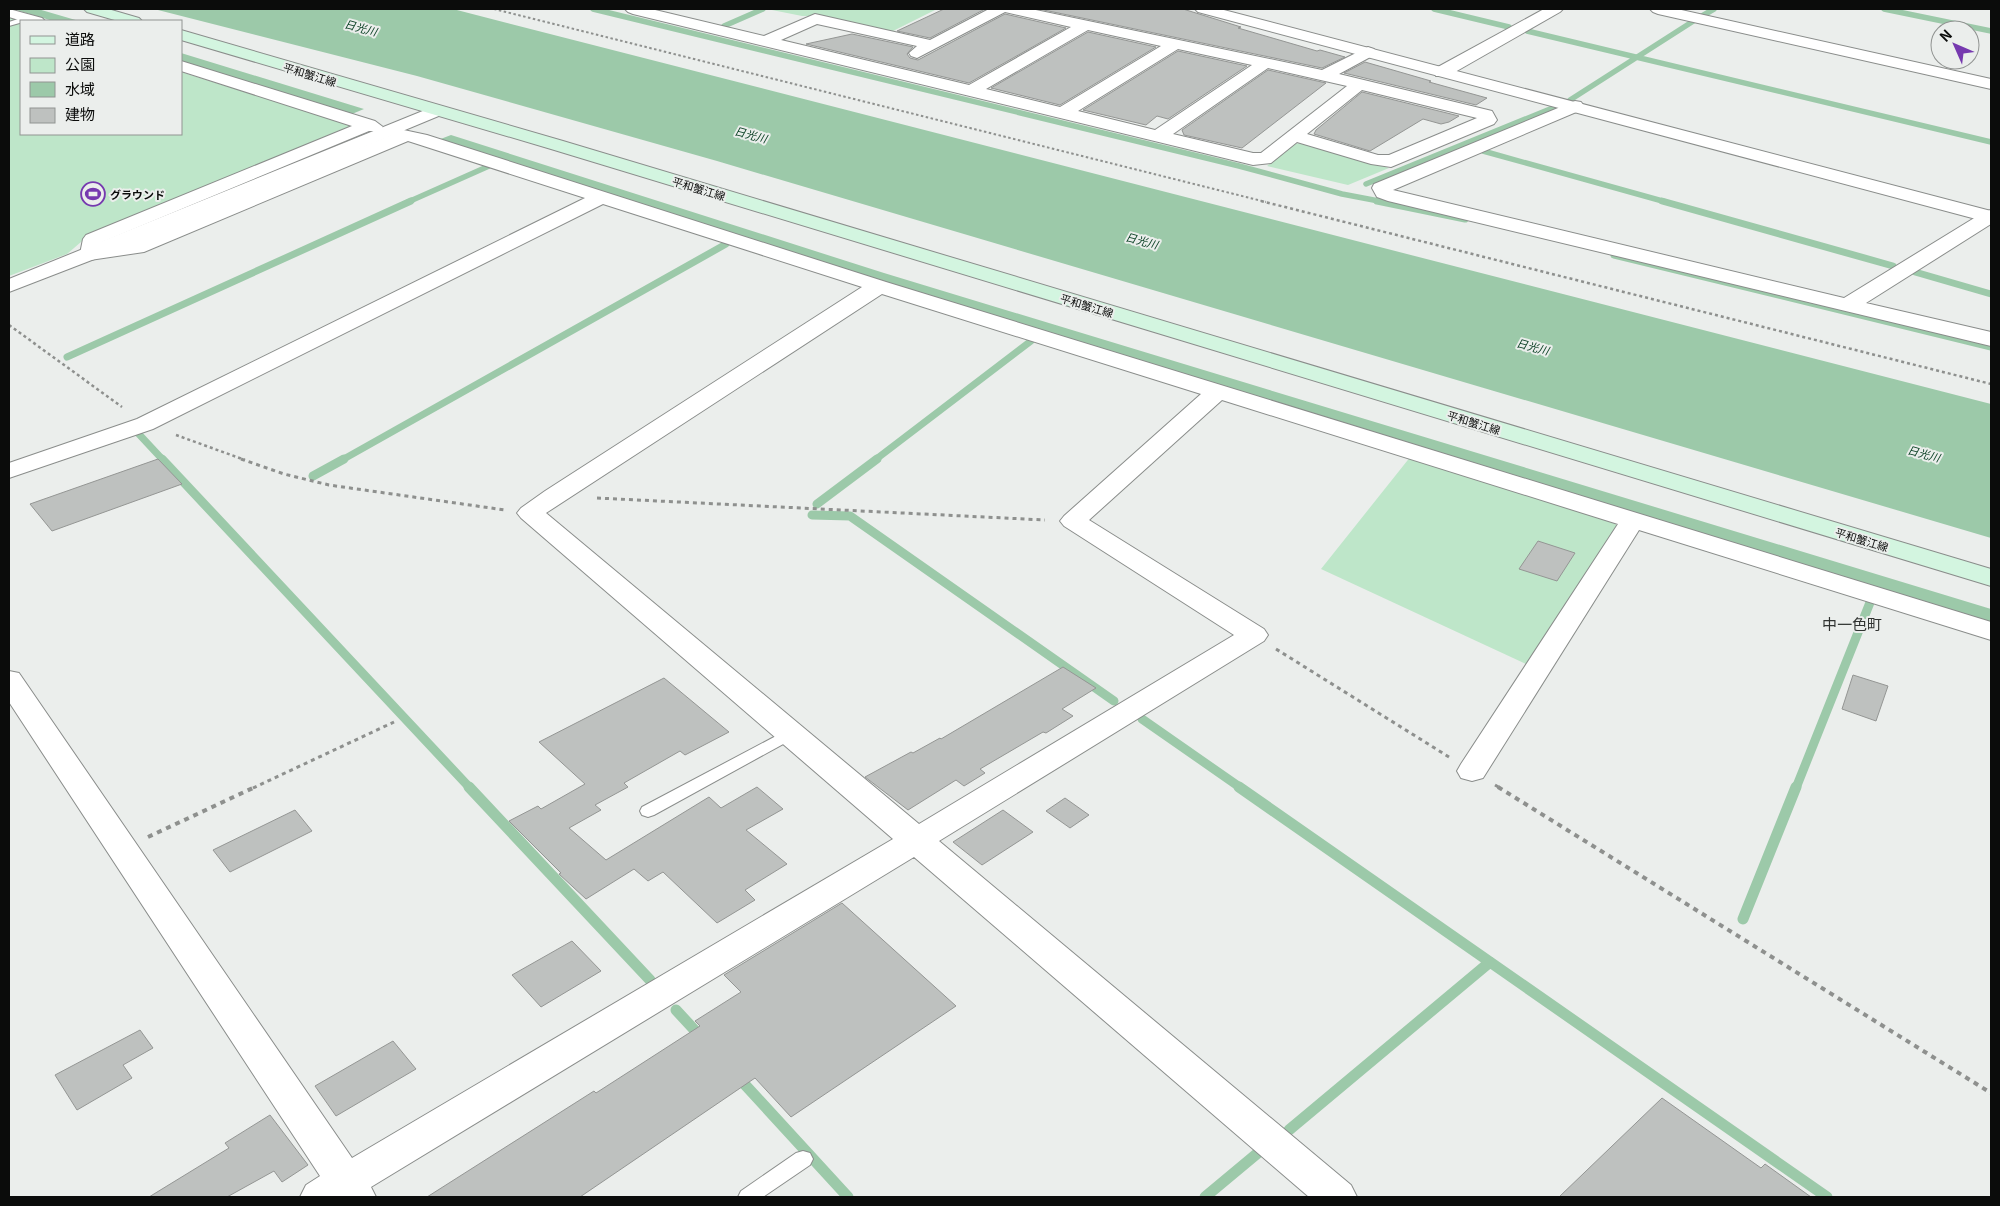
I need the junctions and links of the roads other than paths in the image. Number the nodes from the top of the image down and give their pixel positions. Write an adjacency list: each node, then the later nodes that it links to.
1 (92, 9): 12 (main road)
2 (633, 9): 10 (street)
3 (698, 9): 10 (street)
4 (1000, 9): 17 (street)
5 (1010, 9): 13 (street)
6 (1203, 9): 18 (street)
7 (1555, 9): 22 (street)
8 (1658, 9): 25 (street)
9 (9, 12): 11 (street)
10 (673, 19): 15 (street)
11 (32, 20)
12 (130, 20)
13 (1085, 25): 16 (street); 26 (street)
14 (182, 35): 28 (main road, 平和蟹江線)
15 (765, 42): 17 (street); 21 (street)
16 (1175, 44): 19 (street); 29 (street)
17 (932, 45): 21 (street)
18 (1368, 52): 22 (street); 23 (street)
19 (1265, 63): 23 (street); 30 (street)
20 (182, 66): 34 (street)
21 (884, 70): 26 (street)
22 (1442, 72): 27 (street)
23 (1324, 75): 24 (street)
24 (1359, 84): 31 (street); 31 (street)
25 (1991, 84)
26 (971, 91): 29 (street)
27 (1575, 106): 33 (street); 37 (street)
28 (435, 111): 34 (street); 42 (main road, 平和蟹江線)
29 (1063, 113): 30 (street)
30 (1158, 136): 31 (street)
31 (1294, 136)
32 (601, 196): 34 (street); 36 (street); 40 (street)
33 (1991, 216): 37 (street)
34 (90, 254): 35 (street)
35 (9, 286)
36 (880, 286): 39 (street); 45 (street)
37 (1847, 305): 38 (street)
38 (1991, 339)
39 (1218, 391): 41 (street); 48 (street)
40 (9, 471)
41 (1633, 520): 43 (street); 46 (street)
42 (1991, 578)
43 (1991, 631)
44 (9, 680): 50 (street)
45 (790, 733): 47 (lane); 48 (street)
46 (1472, 771)
47 (648, 811)
48 (916, 840): 50 (street); 52 (street)
49 (802, 1159): 51 (lane)
50 (341, 1192)
51 (748, 1197)
52 (1337, 1197)

